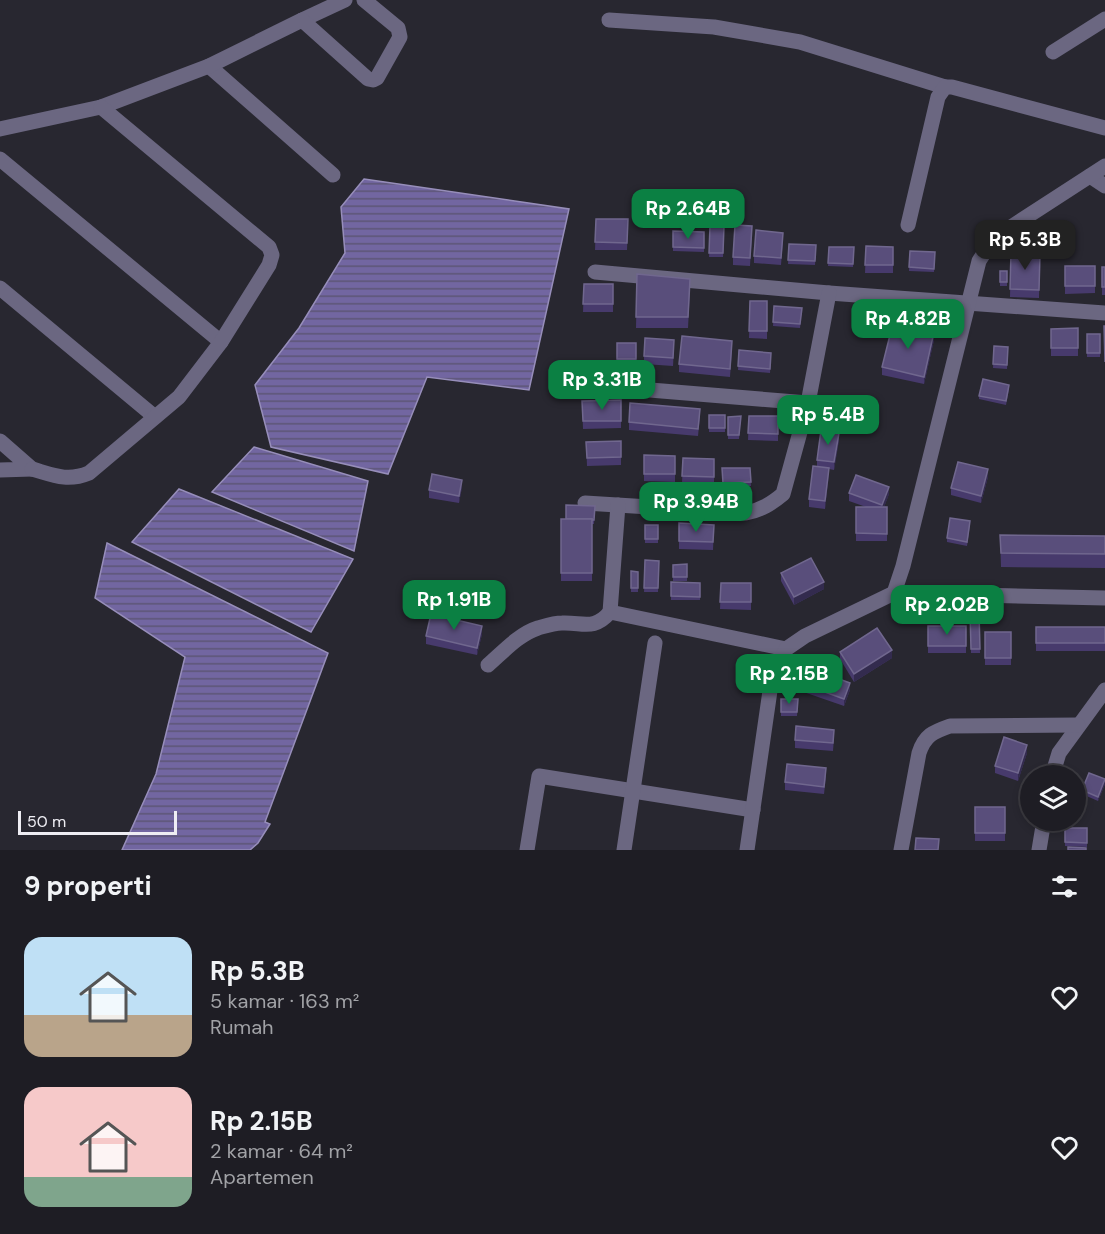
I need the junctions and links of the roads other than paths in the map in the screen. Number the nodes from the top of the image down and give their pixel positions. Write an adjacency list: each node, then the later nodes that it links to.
1 (345, 0): 4 (street)
2 (364, 0): 4 (street)
3 (1105, 19): 6 (street)
4 (302, 20): 7 (street)
5 (609, 20): 8 (street)
6 (1053, 52)
7 (208, 66): 9 (street); 14 (street)
8 (945, 87): 10 (street); 17 (street)
9 (101, 107): 11 (street); 23 (street)
10 (1105, 128)
11 (0, 129)
12 (0, 159): 23 (street)
13 (1105, 166): 15 (street)
14 (333, 175)
15 (1090, 176): 16 (street); 21 (street)
16 (1105, 186)
17 (908, 225)
18 (595, 272): 20 (street)
19 (0, 288): 26 (street)
20 (829, 293): 21 (street); 25 (street)
21 (969, 302): 22 (street); 32 (street)
22 (1105, 313)
23 (221, 342): 26 (street)
24 (577, 384): 25 (street)
25 (808, 403): 31 (street)
26 (155, 417): 28 (street)
27 (0, 441): 28 (street)
28 (32, 469): 29 (street)
29 (0, 470)
30 (585, 503): 31 (street)
31 (618, 505): 34 (street)
32 (894, 593): 33 (street); 36 (street)
33 (1105, 598)
34 (610, 612): 36 (street); 37 (street)
35 (655, 643): 41 (street)
36 (786, 649): 42 (street)
37 (488, 665)
38 (1105, 690): 39 (street)
39 (1078, 725): 40 (street); 47 (street)
40 (1055, 765)
41 (633, 790): 42 (street); 44 (street); 45 (street)
42 (753, 810): 46 (street)
43 (1042, 831): 48 (street)
44 (527, 850)
45 (624, 850)
46 (747, 850)
47 (901, 850)
48 (1039, 850)

